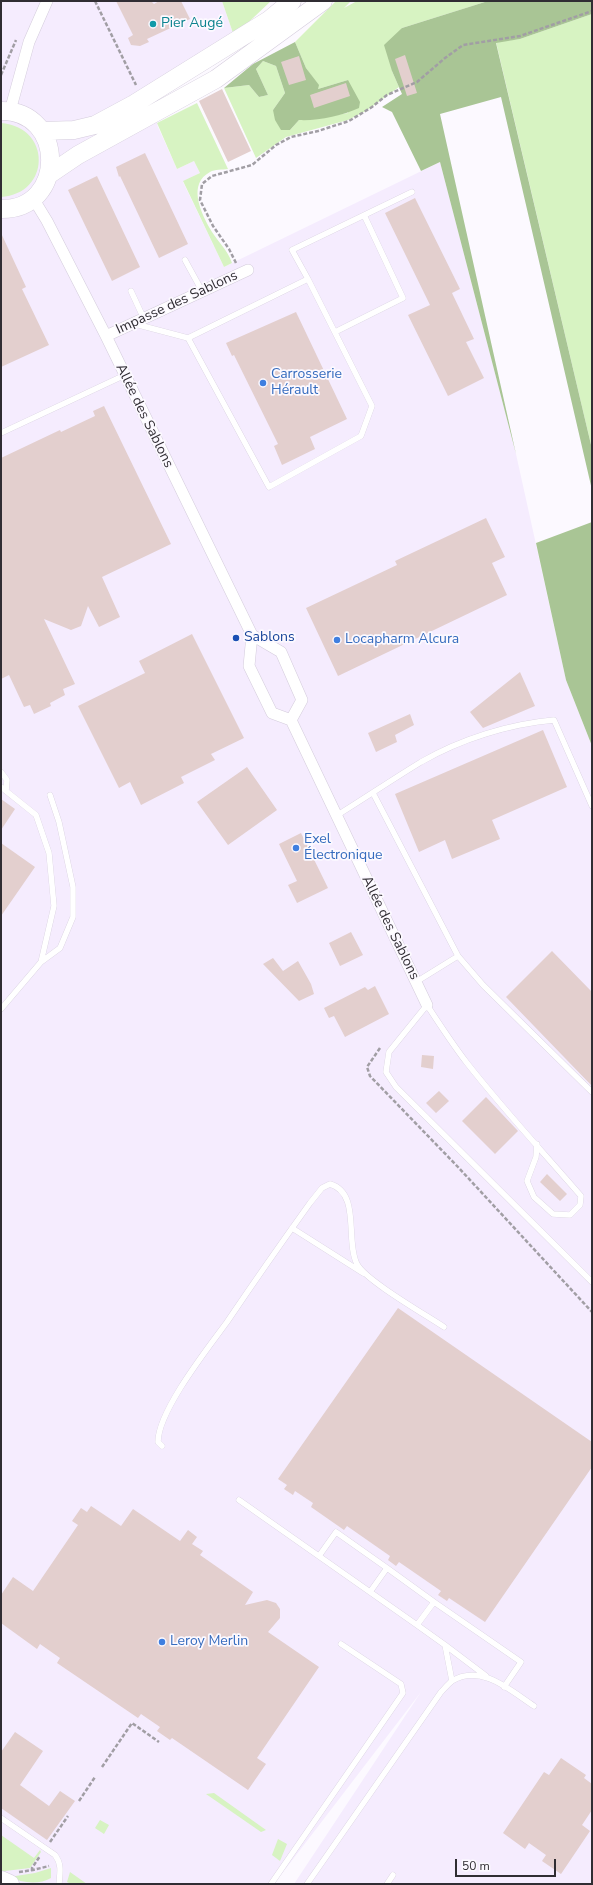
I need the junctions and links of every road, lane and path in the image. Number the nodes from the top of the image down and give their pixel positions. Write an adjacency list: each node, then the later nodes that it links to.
1 (47, 1): 7 (street)
2 (95, 1): 6 (path)
3 (292, 1): 6 (main road)
4 (323, 1): 9 (main road)
5 (592, 11): 15 (path)
6 (142, 99): 8 (main road)
7 (5, 111): 8 (main road)
8 (42, 130): 9 (main road)
9 (50, 174): 11 (main road)
10 (412, 192): 13 (lane)
11 (34, 198): 12 (main road); 22 (street, Allée des Sablons)
12 (1, 209)
13 (364, 215): 16 (lane); 21 (lane)
14 (185, 260): 18 (lane)
15 (245, 271): 18 (street, Impasse des Sablons)
16 (308, 279): 21 (lane); 23 (lane)
17 (131, 291): 19 (lane)
18 (202, 292): 19 (street, Impasse des Sablons)
19 (144, 319): 20 (street, Impasse des Sablons)
20 (133, 324): 22 (street, Impasse des Sablons); 23 (lane)
21 (335, 332): 23 (lane)
22 (106, 336): 24 (street, Allée des Sablons)
23 (188, 338)
24 (125, 375): 25 (lane); 26 (street, Allée des Sablons)
25 (1, 433)
26 (252, 635): 27 (street); 27 (street)
27 (291, 720): 33 (street, Allée des Sablons)
28 (1, 772): 29 (lane)
29 (3, 789): 35 (lane)
30 (373, 793): 32 (lane); 33 (lane); 34 (lane)
31 (50, 795): 35 (lane)
32 (592, 806)
33 (336, 816): 36 (street, Allée des Sablons)
34 (458, 956): 36 (lane); 39 (lane)
35 (41, 962): 38 (lane)
36 (416, 982): 37 (street, Allée des Sablons)
37 (427, 1005): 40 (lane); 43 (lane)
38 (1, 1008)
39 (592, 1092)
40 (537, 1144): 40 (lane)
41 (292, 1228): 42 (lane); 42 (lane); 45 (lane)
42 (371, 1279): 44 (lane)
43 (592, 1282)
44 (444, 1327)
45 (162, 1446)
46 (239, 1500): 47 (lane)
47 (320, 1556): 48 (lane); 49 (lane)
48 (387, 1568): 49 (lane); 50 (lane)
49 (370, 1592): 51 (lane)
50 (434, 1602): 51 (lane); 56 (lane)
51 (417, 1625): 53 (lane)
52 (341, 1644): 71 (lane)
53 (445, 1645): 54 (lane); 55 (lane)
54 (488, 1677): 55 (lane); 56 (lane)
55 (452, 1681): 72 (lane)
56 (504, 1687): 57 (lane)
57 (534, 1706)
58 (159, 1742): 59 (path)
59 (102, 1767)
60 (95, 1776): 61 (path)
61 (79, 1801)
62 (68, 1816): 64 (path)
63 (1, 1818): 70 (lane)
64 (50, 1842)
65 (42, 1854): 67 (path)
66 (49, 1866): 67 (path)
67 (32, 1871): 69 (path)
68 (393, 1875): 73 (lane)
69 (9, 1879)
70 (59, 1884)
71 (270, 1884)
72 (307, 1884)
73 (387, 1884)

